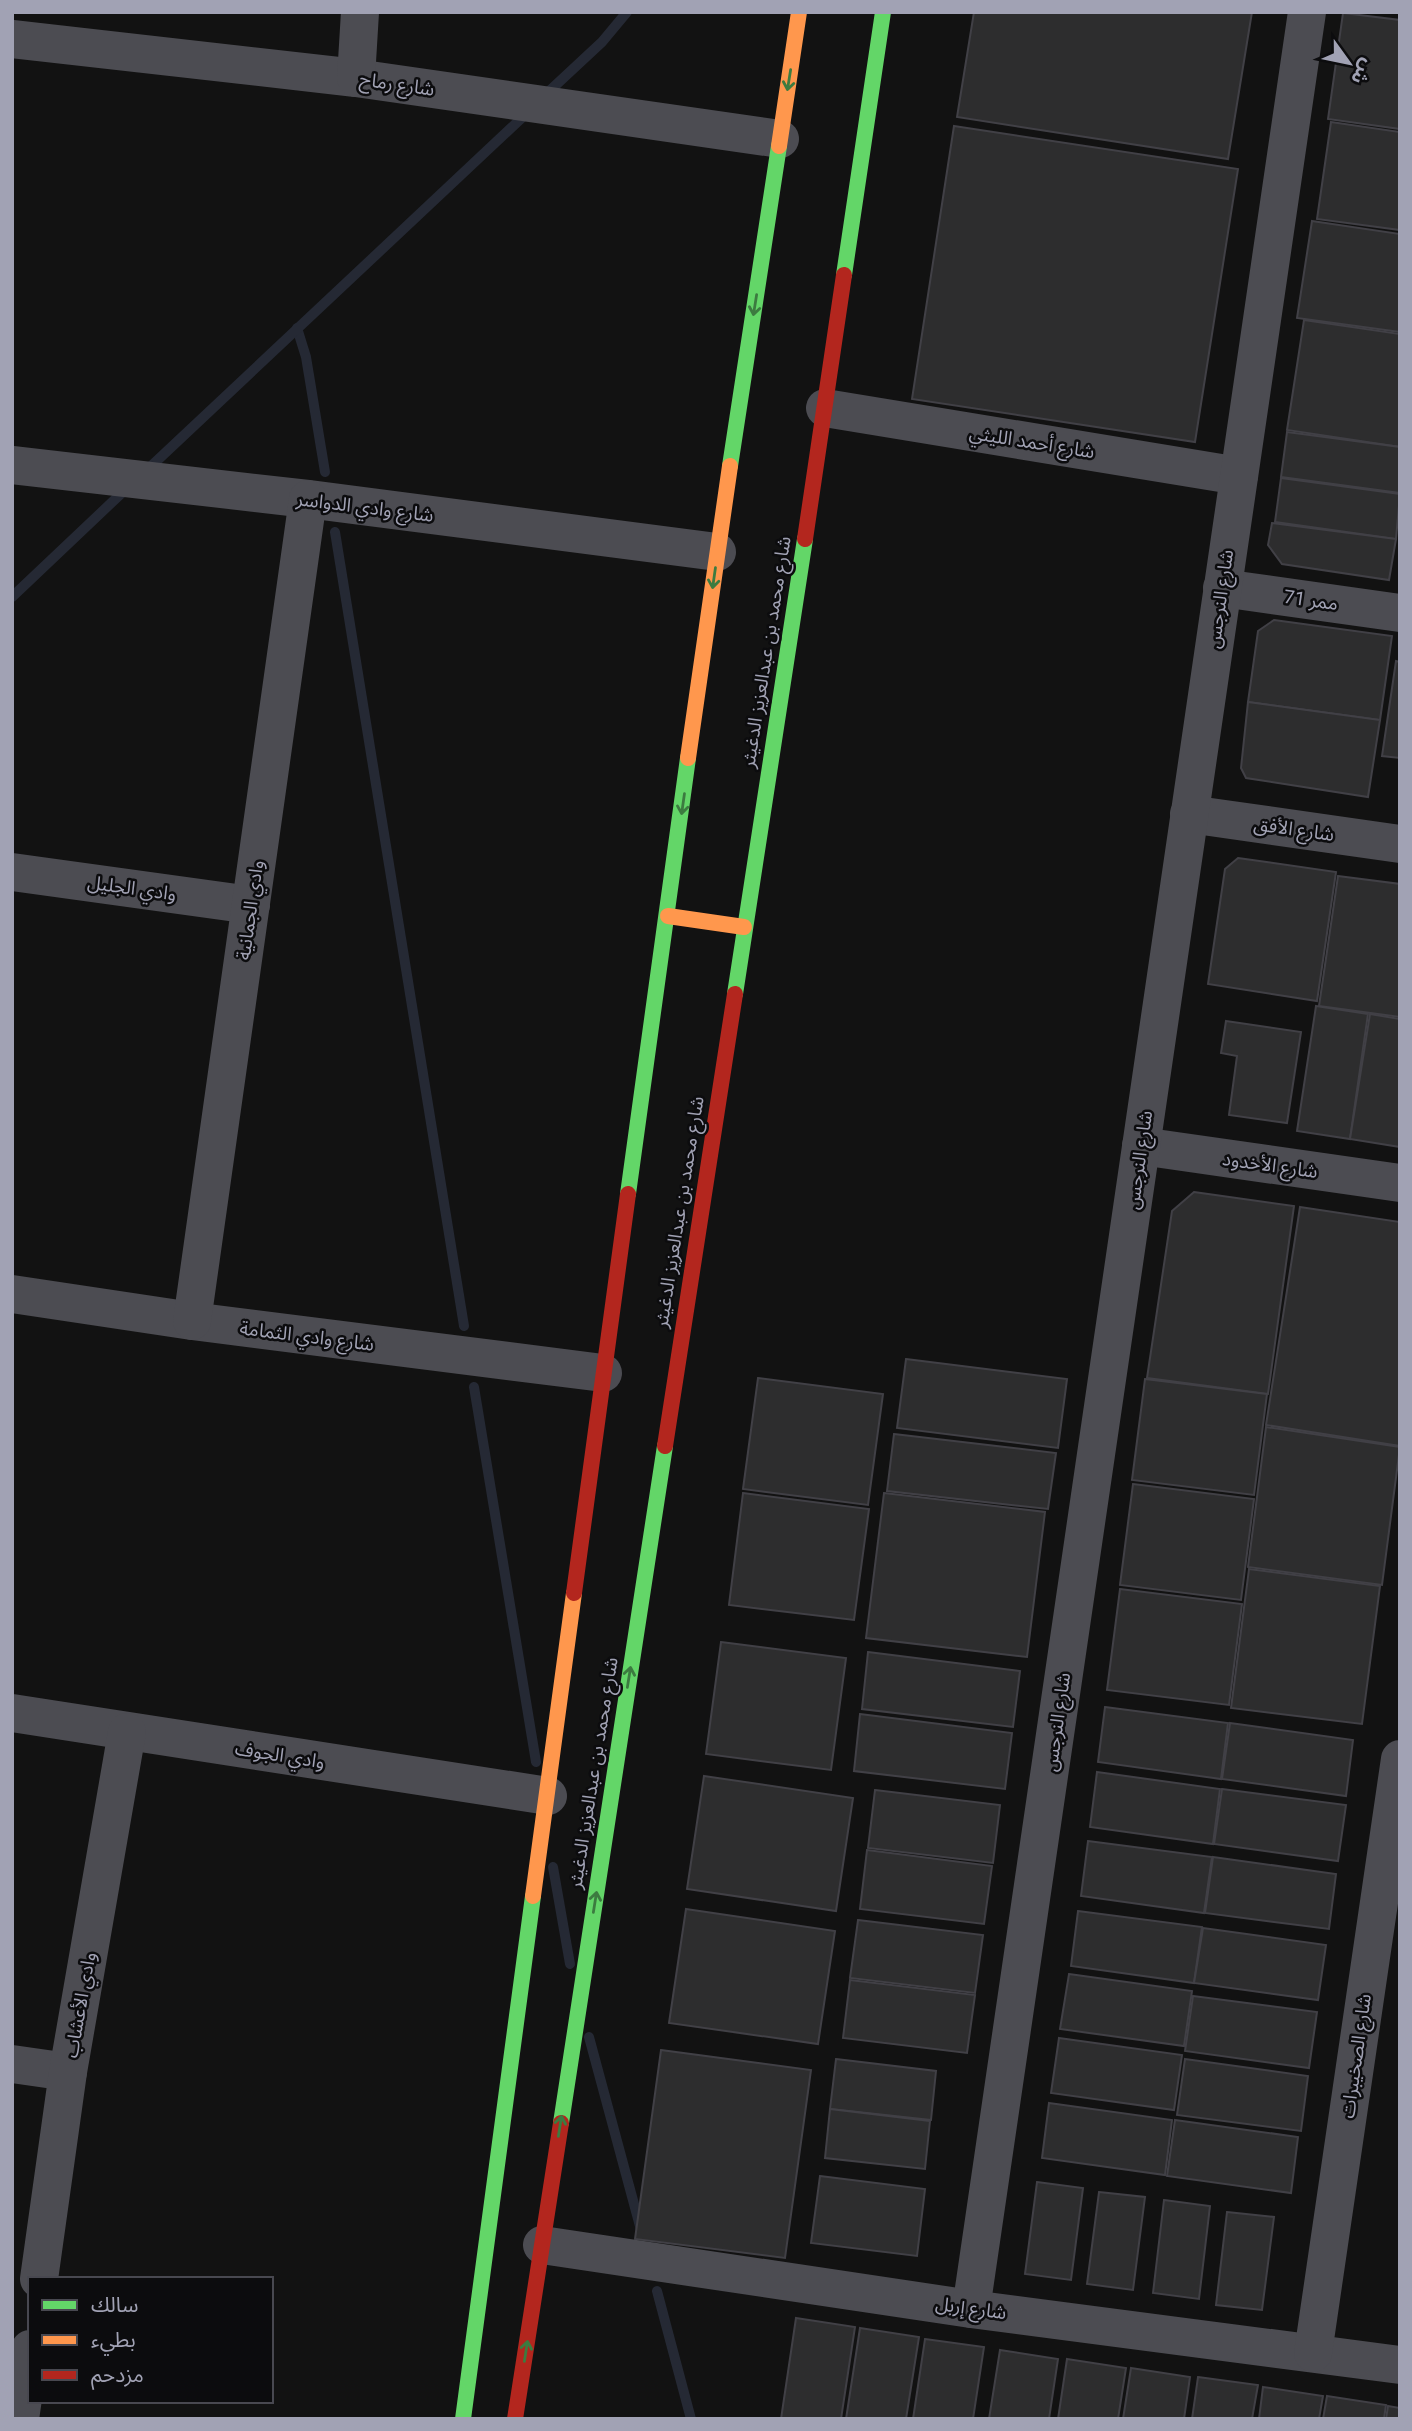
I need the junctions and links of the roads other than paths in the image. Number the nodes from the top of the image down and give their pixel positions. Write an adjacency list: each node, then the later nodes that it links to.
1 (360, 12): 6 (street)
2 (799, 12): 7 (street, شارع محمد بن عبدالعزيز الدغيثر, one-way to 7)
3 (883, 12): 8 (street, شارع محمد بن عبدالعزيز الدغيثر)
4 (1307, 12): 10 (street, شارع النرجس)
5 (12, 39): 6 (street, شارع رماح)
6 (356, 78): 7 (street, شارع رماح)
7 (780, 139): 12 (street, شارع محمد بن عبدالعزيز الدغيثر, one-way to 12)
8 (825, 408): 10 (street, شارع أحمد الليثي); 20 (street, شارع محمد بن عبدالعزيز الدغيثر)
9 (12, 465): 11 (street, شارع وادي الدواسر)
10 (1239, 477): 13 (street, شارع النرجس)
11 (308, 499): 12 (street, شارع وادي الدواسر); 18 (street, وادي الجمانية)
12 (717, 552): 19 (street, شارع محمد بن عبدالعزيز الدغيثر, one-way to 19)
13 (1222, 588): 14 (street, ممر 71); 15 (street, شارع النرجس)
14 (1400, 613)
15 (1189, 814): 16 (street, شارع الأفق); 21 (street, شارع النرجس)
16 (1400, 845)
17 (12, 872): 18 (street, وادي الجليل)
18 (251, 905): 24 (street, وادي الجمانية)
19 (668, 916): 20 (street); 25 (street, شارع محمد بن عبدالعزيز الدغيثر)
20 (744, 927): 32 (street, شارع محمد بن عبدالعزيز الدغيثر, one-way to 20)
21 (1141, 1146): 22 (street, شارع الأخدود); 34 (street, شارع النرجس)
22 (1400, 1183)
23 (12, 1294): 24 (street, شارع وادي الثمامة)
24 (192, 1321): 25 (street, شارع وادي الثمامة)
25 (603, 1374): 29 (street, شارع محمد بن عبدالعزيز الدغيثر)
26 (12, 1713): 27 (street, وادي الجوف)
27 (127, 1732): 29 (street, وادي الجوف); 31 (street, وادي الأعشاب)
28 (1400, 1759): 35 (street, شارع الصخيبرات)
29 (548, 1796): 39 (street, شارع محمد بن عبدالعزيز الدغيثر)
30 (12, 2064): 31 (street)
31 (68, 2071): 33 (street, وادي الأعشاب)
32 (542, 2245): 34 (street, شارع إربل); 40 (street, شارع محمد بن عبدالعزيز الدغيثر, one-way to 32)
33 (39, 2277)
34 (971, 2309): 35 (street, شارع إربل)
35 (1313, 2353): 37 (street, شارع إربل)
36 (28, 2363): 38 (street)
37 (1400, 2365)
38 (20, 2419)
39 (463, 2419)
40 (515, 2419)

